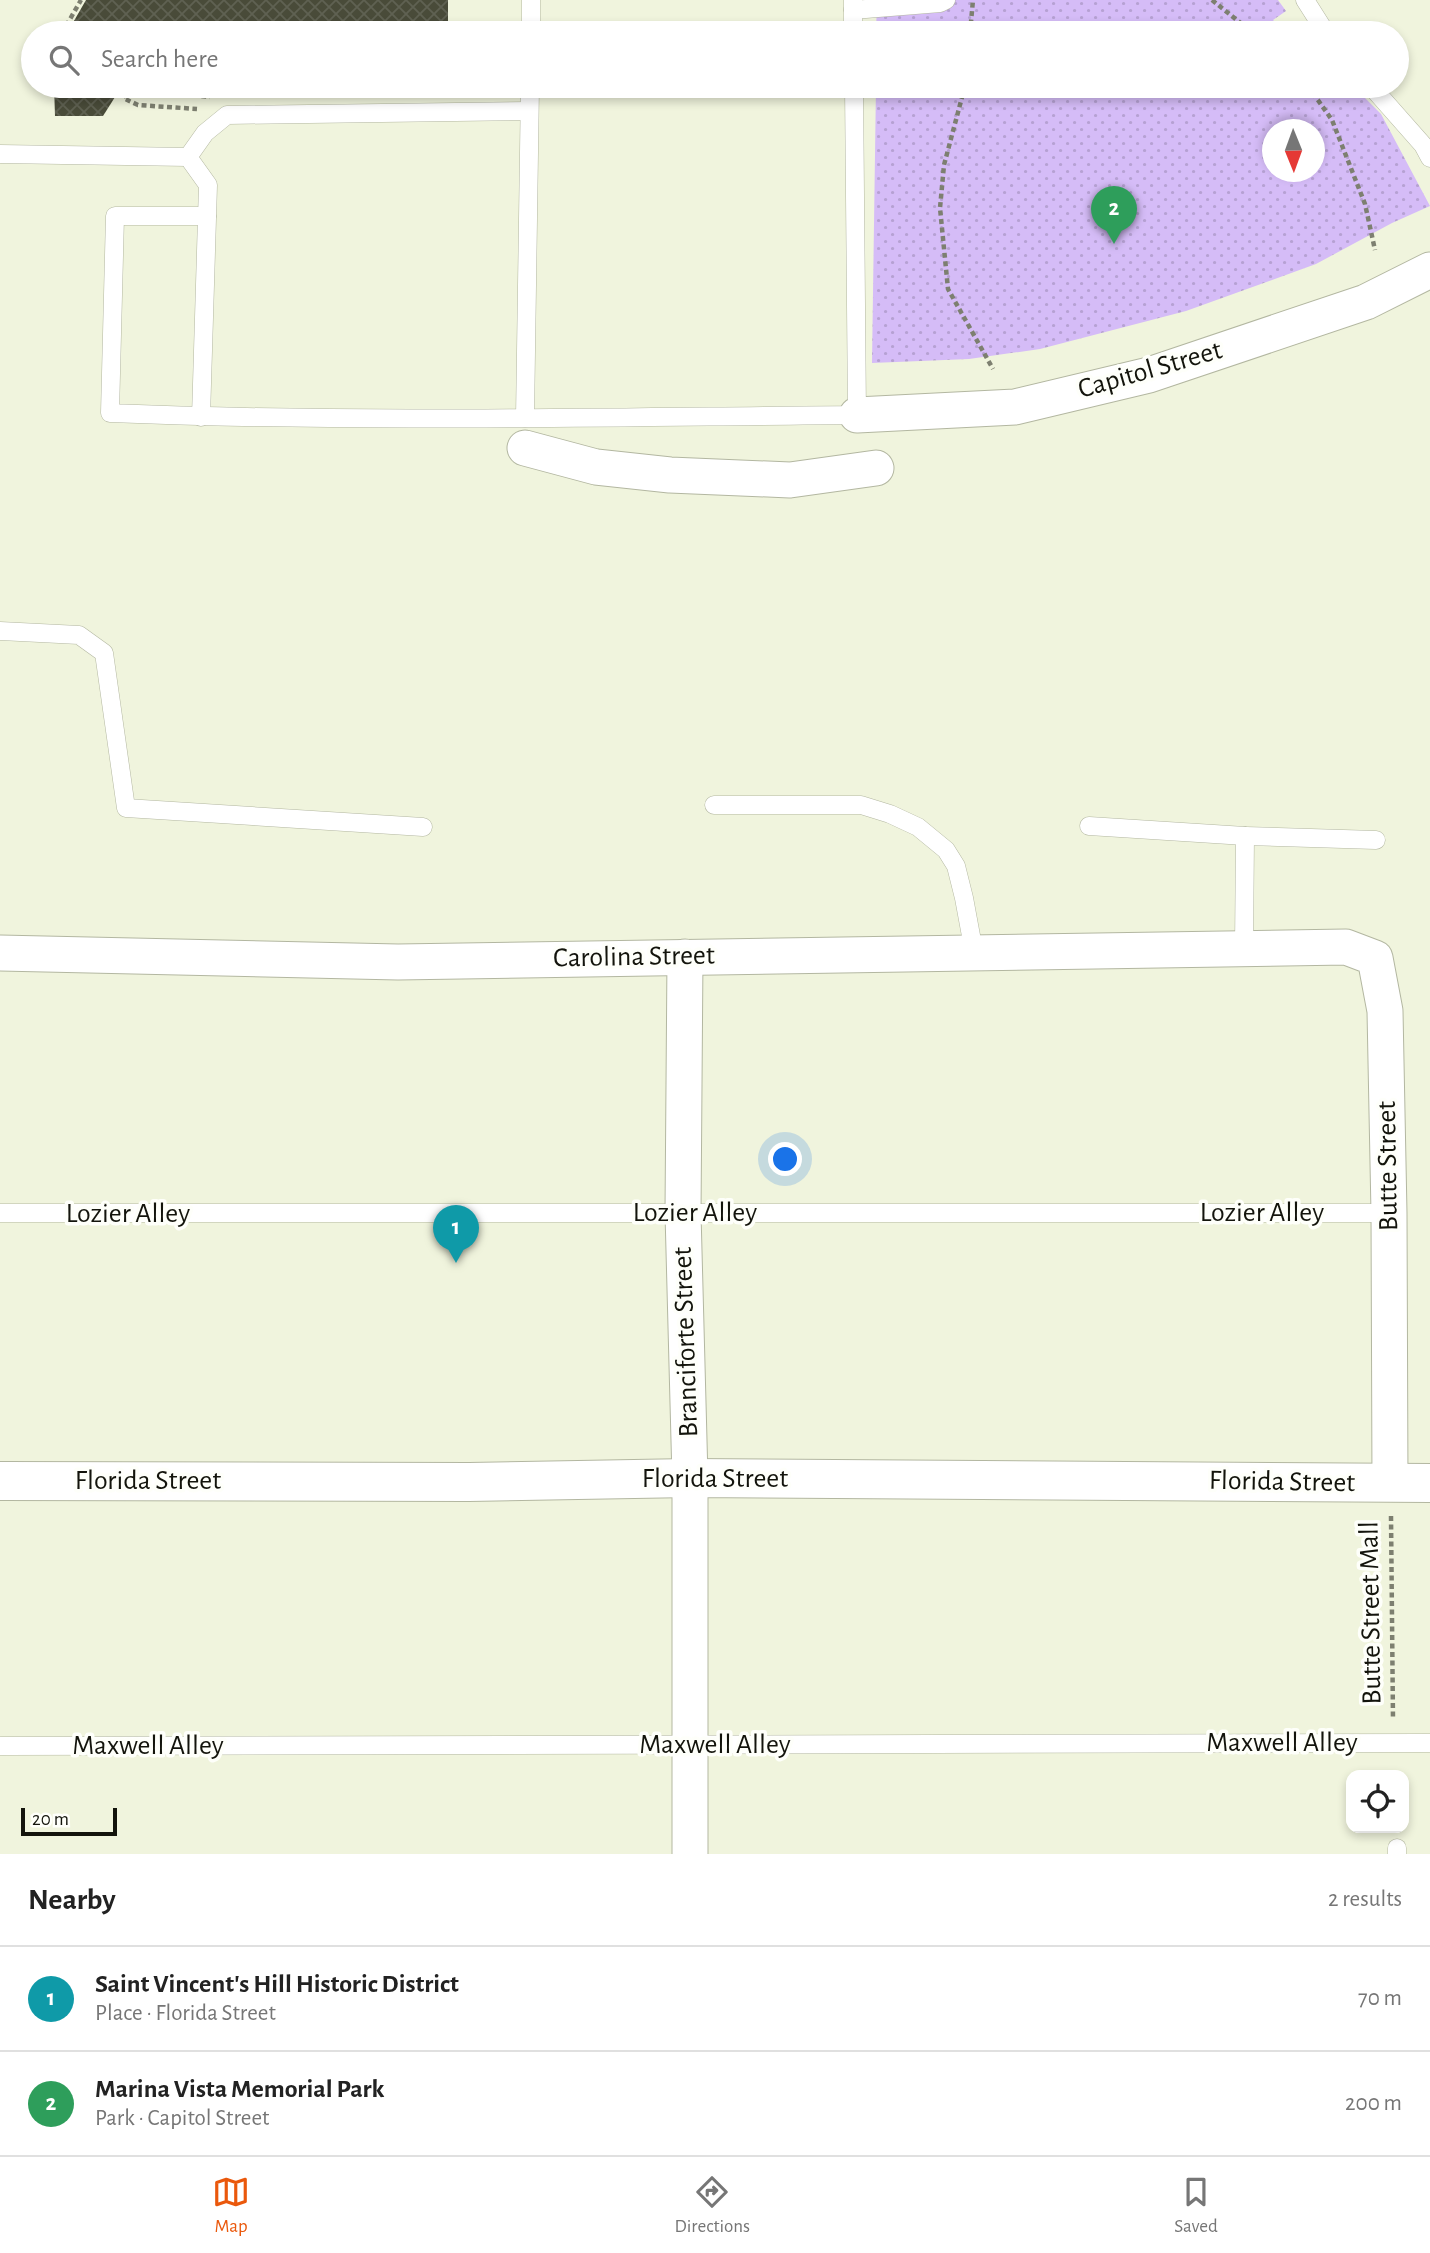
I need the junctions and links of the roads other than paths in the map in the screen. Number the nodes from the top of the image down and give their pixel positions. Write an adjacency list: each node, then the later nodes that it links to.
1 (531, 0): 5 (lane)
2 (946, 0): 4 (lane)
3 (1305, 0): 6 (lane)
4 (853, 5)
5 (531, 21)
6 (1318, 21)
7 (530, 98): 10 (lane)
8 (854, 98): 16 (lane)
9 (1382, 98): 13 (lane)
10 (529, 111): 12 (lane); 18 (lane)
11 (0, 154): 12 (lane)
12 (188, 157): 14 (lane)
13 (1430, 158)
14 (207, 216): 17 (lane); 17 (lane)
15 (1430, 270): 16 (street, Capitol Street)
16 (858, 415): 18 (lane)
17 (201, 417): 18 (lane)
18 (525, 433): 19 (street)
19 (876, 468)
20 (0, 631): 22 (lane)
21 (714, 805): 27 (lane)
22 (423, 827)
23 (1089, 827): 24 (lane)
24 (1245, 836): 25 (lane); 26 (lane)
25 (1376, 840)
26 (1256, 948): 27 (street, Carolina Street); 32 (street, Butte Street)
27 (974, 952): 29 (street, Carolina Street)
28 (0, 953): 29 (street, Carolina Street)
29 (685, 957): 31 (street, Branciforte Street)
30 (0, 1213): 31 (lane, Lozier Alley)
31 (683, 1213): 32 (lane, Lozier Alley); 33 (street, Branciforte Street)
32 (1390, 1213): 35 (street, Butte Street)
33 (690, 1478): 34 (street, Florida Street); 35 (street, Florida Street); 38 (street, Branciforte Street)
34 (0, 1481)
35 (1390, 1483): 36 (street, Florida Street)
36 (1430, 1483)
37 (1430, 1743): 38 (lane, Maxwell Alley)
38 (691, 1745): 39 (lane, Maxwell Alley); 40 (street, Branciforte Street)
39 (0, 1746)
40 (690, 1854)

